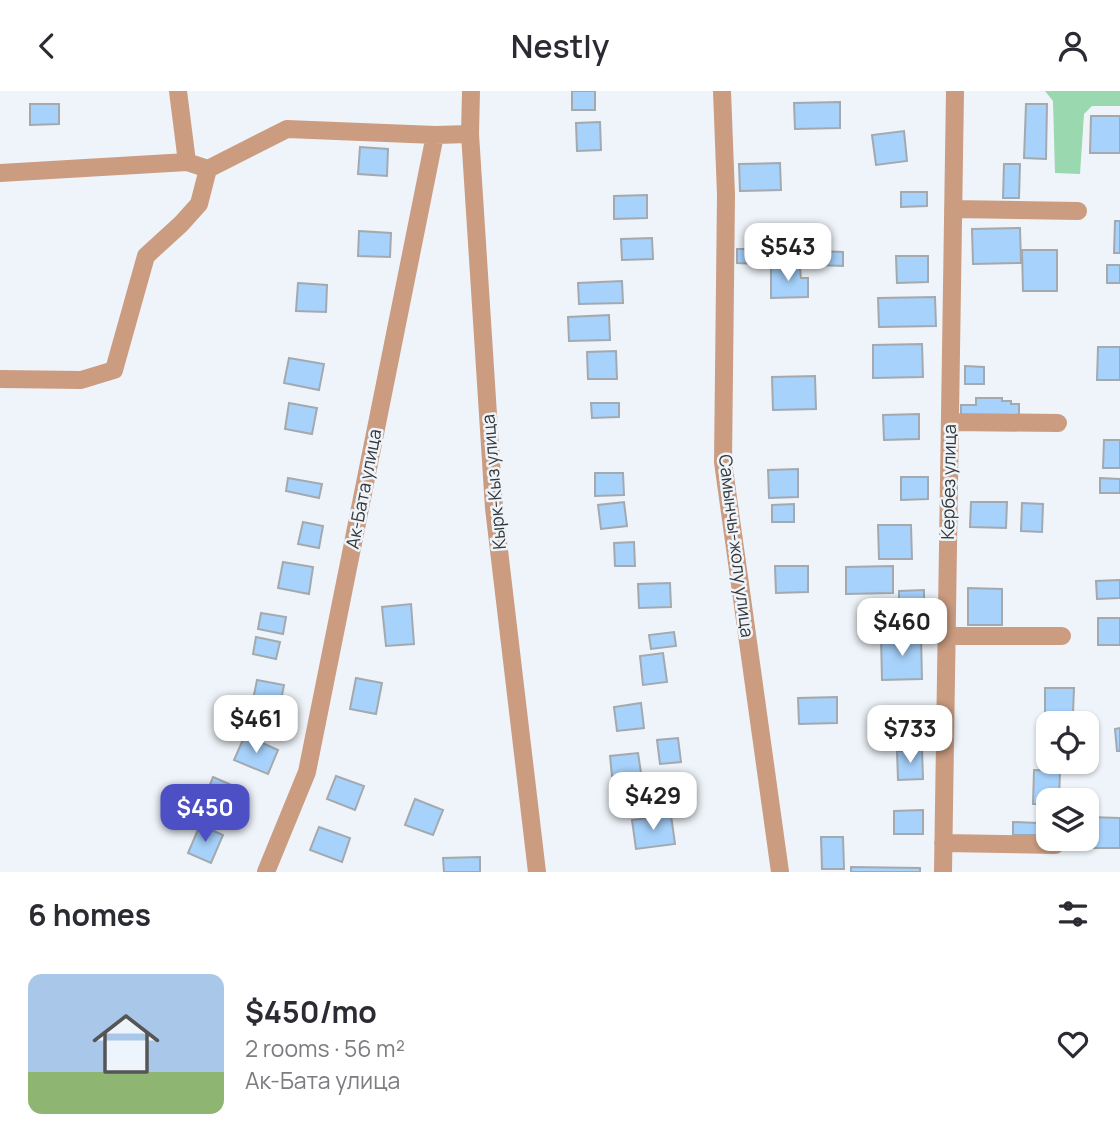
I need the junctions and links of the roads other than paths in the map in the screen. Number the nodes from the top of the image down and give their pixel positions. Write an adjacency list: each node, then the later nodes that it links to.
1 (178, 91): 7 (street)
2 (471, 91): 5 (street, Кырк-Кыз улица)
3 (722, 91): 21 (street, Самынчы-жолу улица)
4 (955, 91): 10 (street, Кербез улица)
5 (470, 134): 6 (street); 20 (street, Кырк-Кыз улица)
6 (435, 135): 8 (street); 19 (street, Ак-Бата улица)
7 (187, 162): 8 (street); 9 (street)
8 (208, 169): 12 (street)
9 (0, 173)
10 (953, 209): 11 (street); 13 (street, Кербез улица)
11 (1078, 211)
12 (0, 379)
13 (950, 422): 14 (street); 15 (street, Кербез улица)
14 (1058, 423)
15 (946, 636): 16 (street); 17 (street, Кербез улица)
16 (1062, 636)
17 (943, 843): 18 (street); 22 (street, Кербез улица)
18 (1036, 845)
19 (266, 872)
20 (537, 872)
21 (780, 872)
22 (943, 872)

